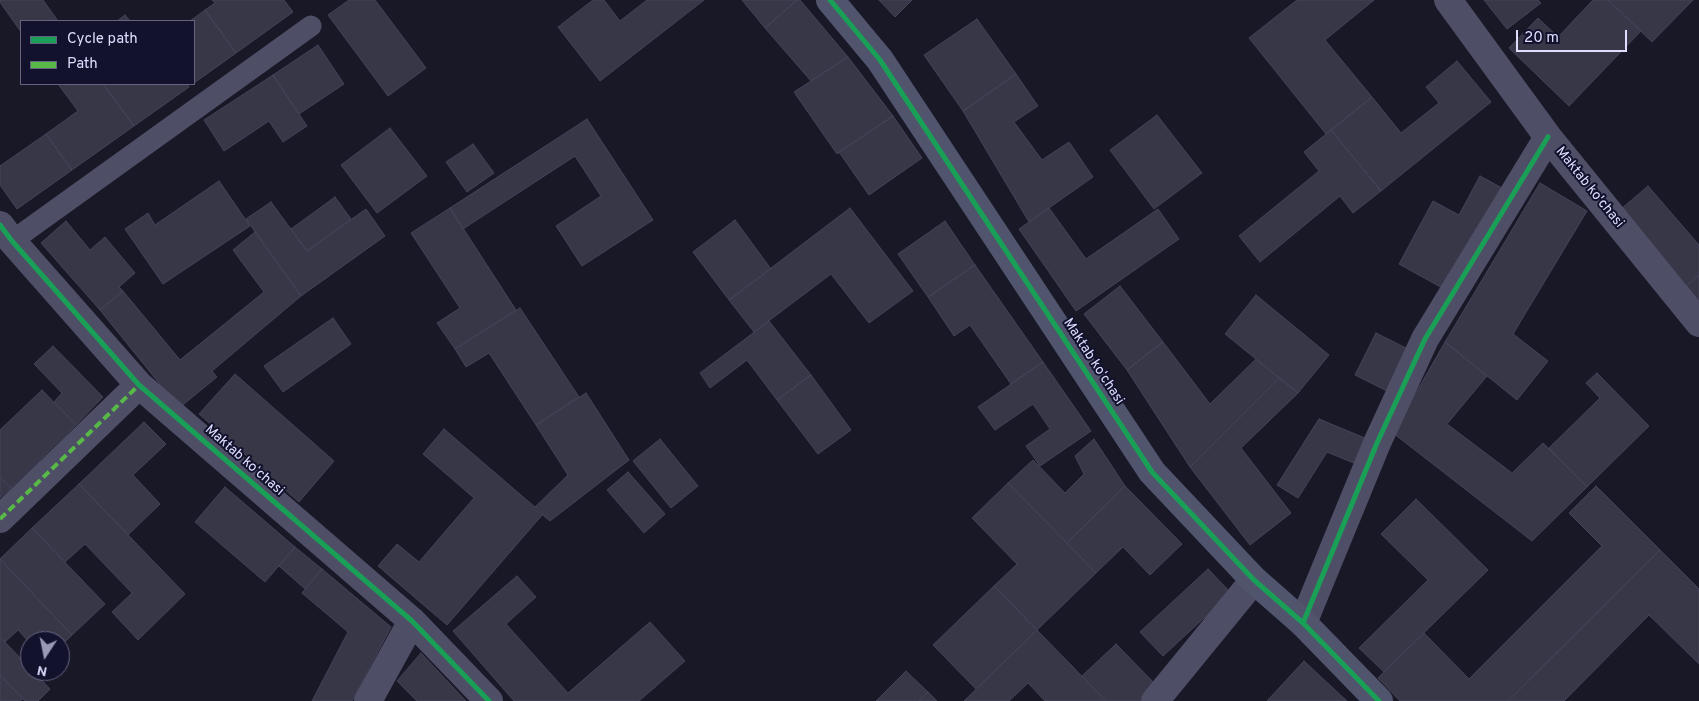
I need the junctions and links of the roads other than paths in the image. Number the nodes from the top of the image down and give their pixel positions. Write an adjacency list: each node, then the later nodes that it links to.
1 (830, 0): 9 (street, Maktab koʻchasi)
2 (1448, 0): 4 (street, Maktab ko'chasi)
3 (311, 26): 5 (lane)
4 (1548, 137): 6 (street, Maktab ko'chasi); 11 (street)
5 (6, 233): 7 (street, Maktab koʻchasi)
6 (1699, 323)
7 (139, 385): 8 (street); 10 (street, Maktab koʻchasi)
8 (0, 519)
9 (1254, 580): 11 (street, Maktab koʻchasi); 14 (street)
10 (412, 621): 12 (street); 13 (street, Maktab koʻchasi)
11 (1303, 623): 15 (street, Maktab koʻchasi)
12 (368, 701)
13 (489, 701)
14 (1155, 701)
15 (1379, 701)

